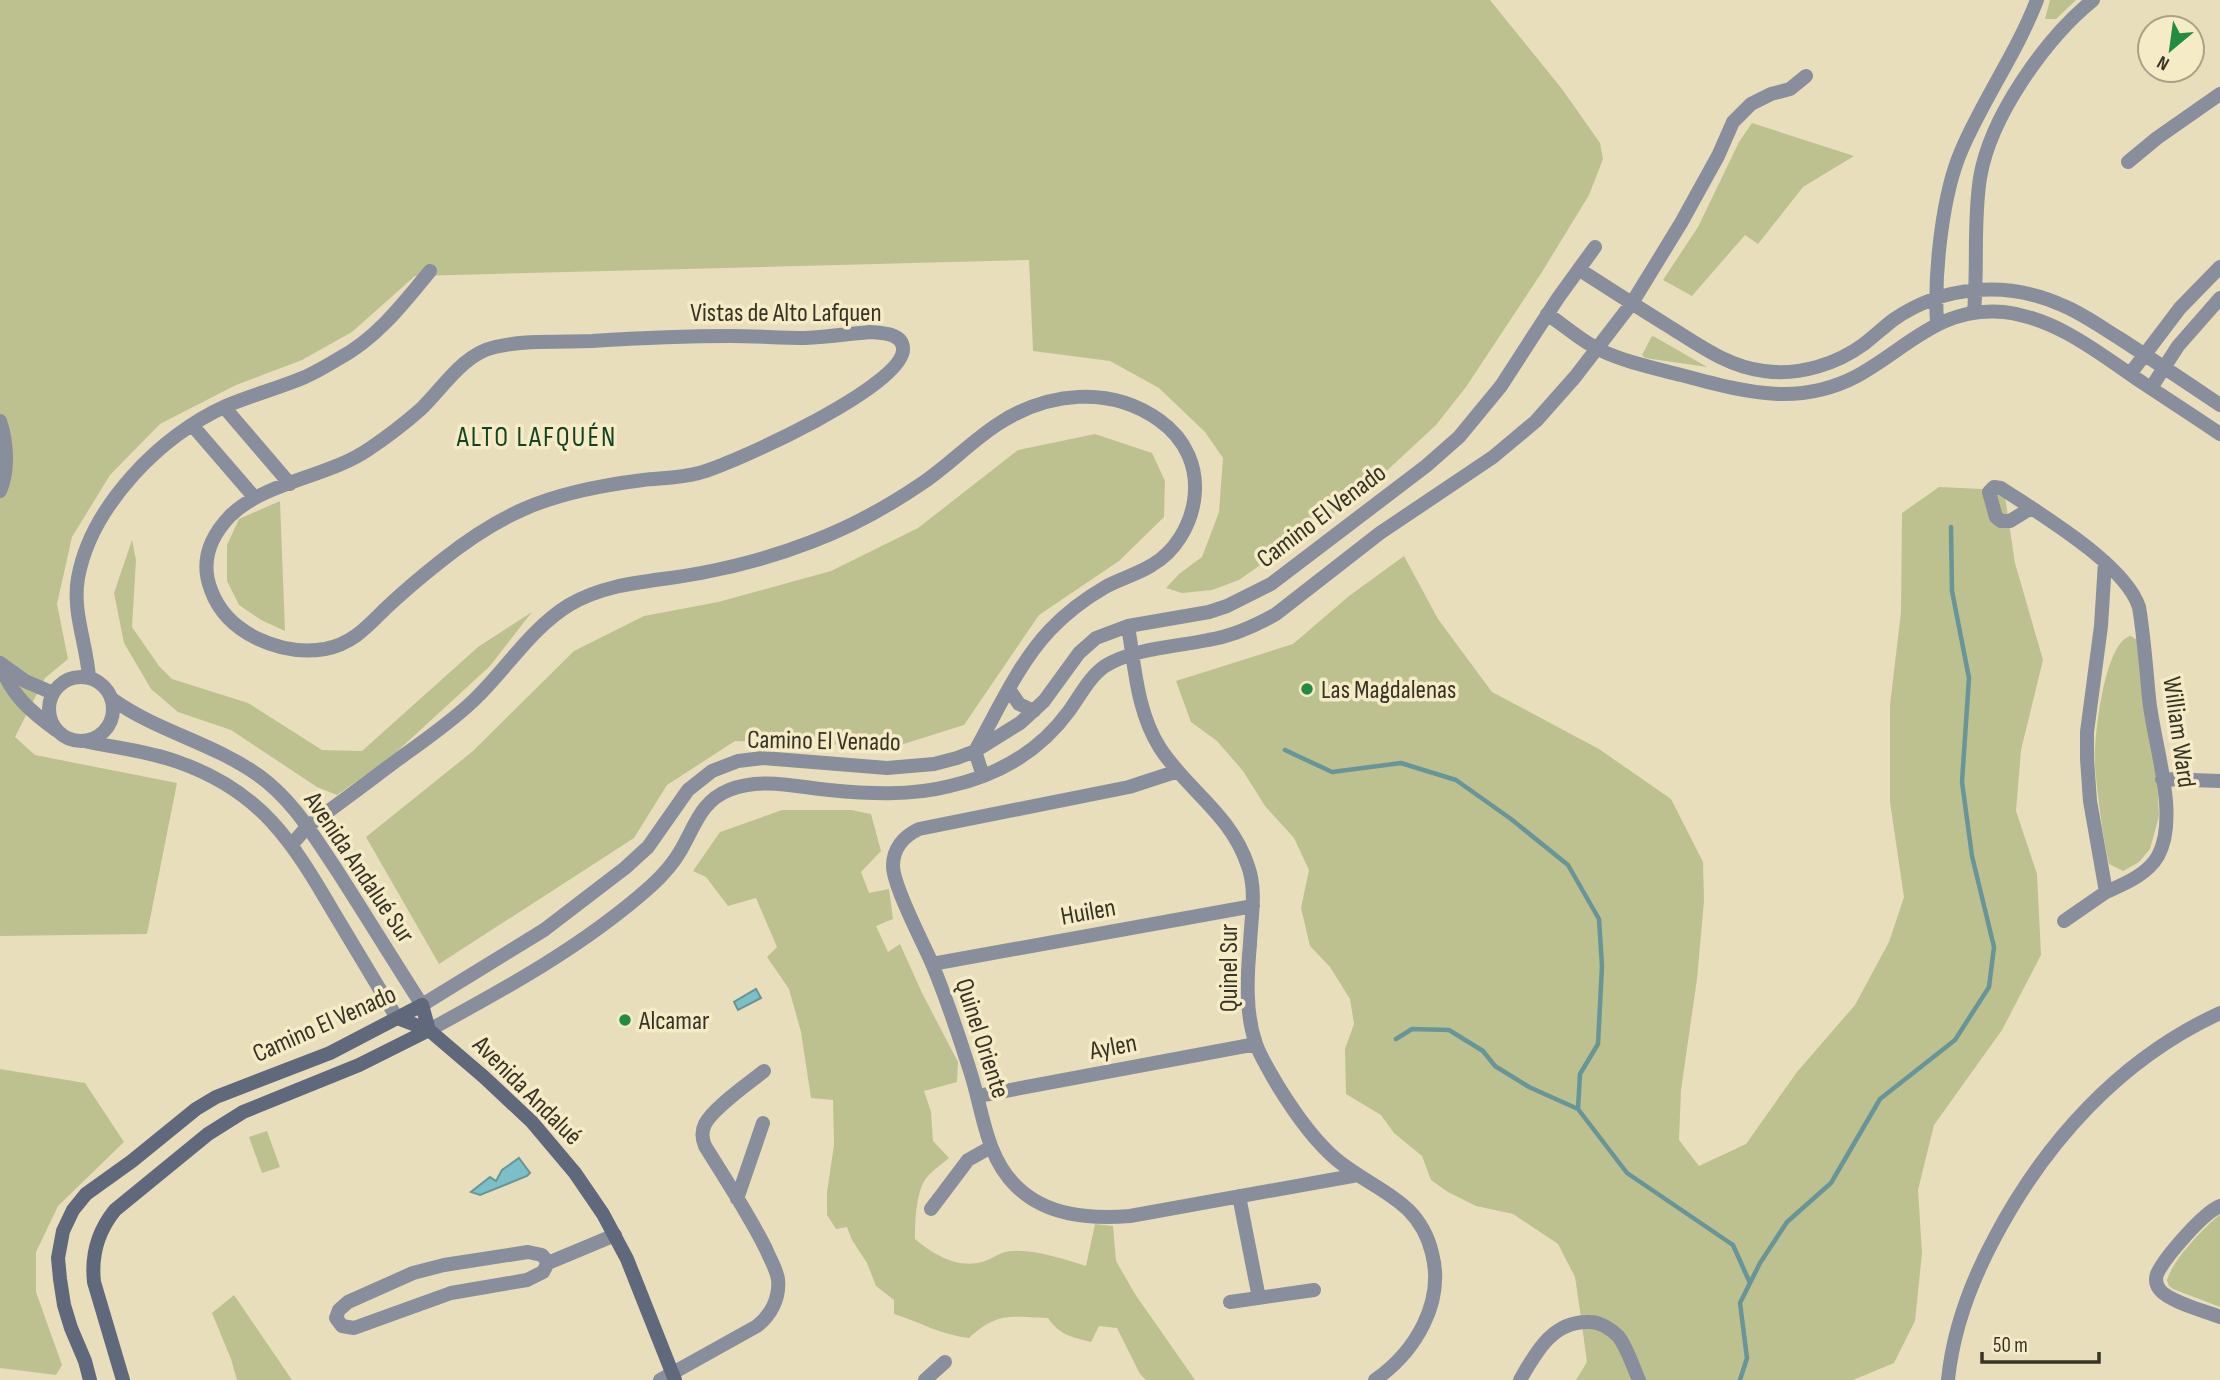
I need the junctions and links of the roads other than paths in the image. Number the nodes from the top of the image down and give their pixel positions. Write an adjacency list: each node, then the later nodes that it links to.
1 (2037, 0): 12 (street)
2 (2093, 0): 10 (street)
3 (1806, 76): 13 (street, Camino El Venado)
4 (2220, 94): 5 (street)
5 (2128, 162)
6 (1595, 247): 8 (street, Camino El Venado)
7 (2220, 267): 18 (street)
8 (1580, 270): 13 (street); 15 (street, Camino El Venado)
9 (430, 271): 23 (street)
10 (1976, 289): 12 (street); 14 (street); 18 (street)
11 (2220, 298): 19 (street)
12 (1936, 299): 13 (street); 16 (street)
13 (1632, 303): 17 (street, Camino El Venado)
14 (1974, 312): 16 (street); 20 (street)
15 (1547, 314): 17 (street); 32 (street, Camino El Venado)
16 (1937, 323): 17 (street)
17 (1598, 349): 33 (street, Camino El Venado)
18 (2145, 355): 19 (street); 20 (street)
19 (2164, 367): 21 (street); 22 (street)
20 (2130, 374): 21 (street)
21 (2151, 388): 26 (street)
22 (2220, 405)
23 (225, 407): 25 (street); 27 (street)
24 (0, 421): 28 (street)
25 (192, 425): 29 (street); 35 (street)
26 (2220, 435)
27 (290, 484): 29 (street, Vistas de Alto Lafquen); 29 (street, Vistas de Alto Lafquen)
28 (0, 491)
29 (255, 498)
30 (2031, 508): 31 (street, William Ward)
31 (2105, 562): 45 (street, William Ward); 49 (street)
32 (1128, 626): 33 (street, Quinel Sur); 39 (street, Camino El Venado)
33 (1133, 655): 43 (street, Quinel Sur); 44 (street, Camino El Venado)
34 (0, 663): 37 (street); 40 (street)
35 (89, 678): 37 (street); 38 (street)
36 (1009, 689): 39 (street); 42 (street); 47 (street)
37 (53, 693): 40 (street)
38 (112, 699): 41 (street); 47 (street, Avenida Andalué Sur)
39 (1034, 711): 42 (street, Camino El Venado)
40 (57, 730): 41 (street)
41 (84, 741): 48 (street)
42 (975, 751): 44 (street); 53 (street, Camino El Venado)
43 (1178, 771): 50 (street, Quinel Sur); 52 (street, Quinel Oriente)
44 (983, 776): 56 (street, Camino El Venado)
45 (2162, 779): 46 (street); 49 (street, William Ward)
46 (2220, 781)
47 (308, 827): 48 (street); 53 (street, Avenida Andalué Sur)
48 (292, 844): 55 (street)
49 (2106, 892): 51 (street, William Ward)
50 (1253, 906): 52 (street, Huilen); 57 (street, Quinel Sur)
51 (2064, 921)
52 (932, 964): 59 (street, Quinel Oriente)
53 (422, 1005): 55 (street, Camino El Venado); 56 (street, Avenida Andalué Sur)
54 (2220, 1013): 81 (street)
55 (397, 1018): 56 (street); 75 (street, Camino El Venado)
56 (429, 1030): 67 (street, Avenida Andalué); 76 (street, Camino El Venado)
57 (1256, 1044): 59 (street, Aylen); 62 (street, Quinel Sur)
58 (764, 1071): 64 (street)
59 (978, 1096): 61 (street, Quinel Oriente)
60 (763, 1123): 64 (street)
61 (991, 1147): 63 (street, Quinel Oriente); 66 (street)
62 (1358, 1175): 63 (street, Quinel Oriente); 78 (street, Quinel Sur)
63 (1239, 1196): 70 (street)
64 (737, 1199): 74 (street)
65 (2220, 1206): 72 (street)
66 (931, 1209)
67 (615, 1235): 68 (street); 74 (street, Avenida Andalué)
68 (548, 1263): 68 (street)
69 (1314, 1290): 70 (street)
70 (1259, 1298): 71 (street)
71 (1230, 1302)
72 (2220, 1317)
73 (945, 1362): 77 (street)
74 (669, 1378)
75 (90, 1380)
76 (123, 1380)
77 (925, 1380)
78 (1375, 1380)
79 (1520, 1380): 80 (street)
80 (1639, 1380)
81 (1948, 1380)

